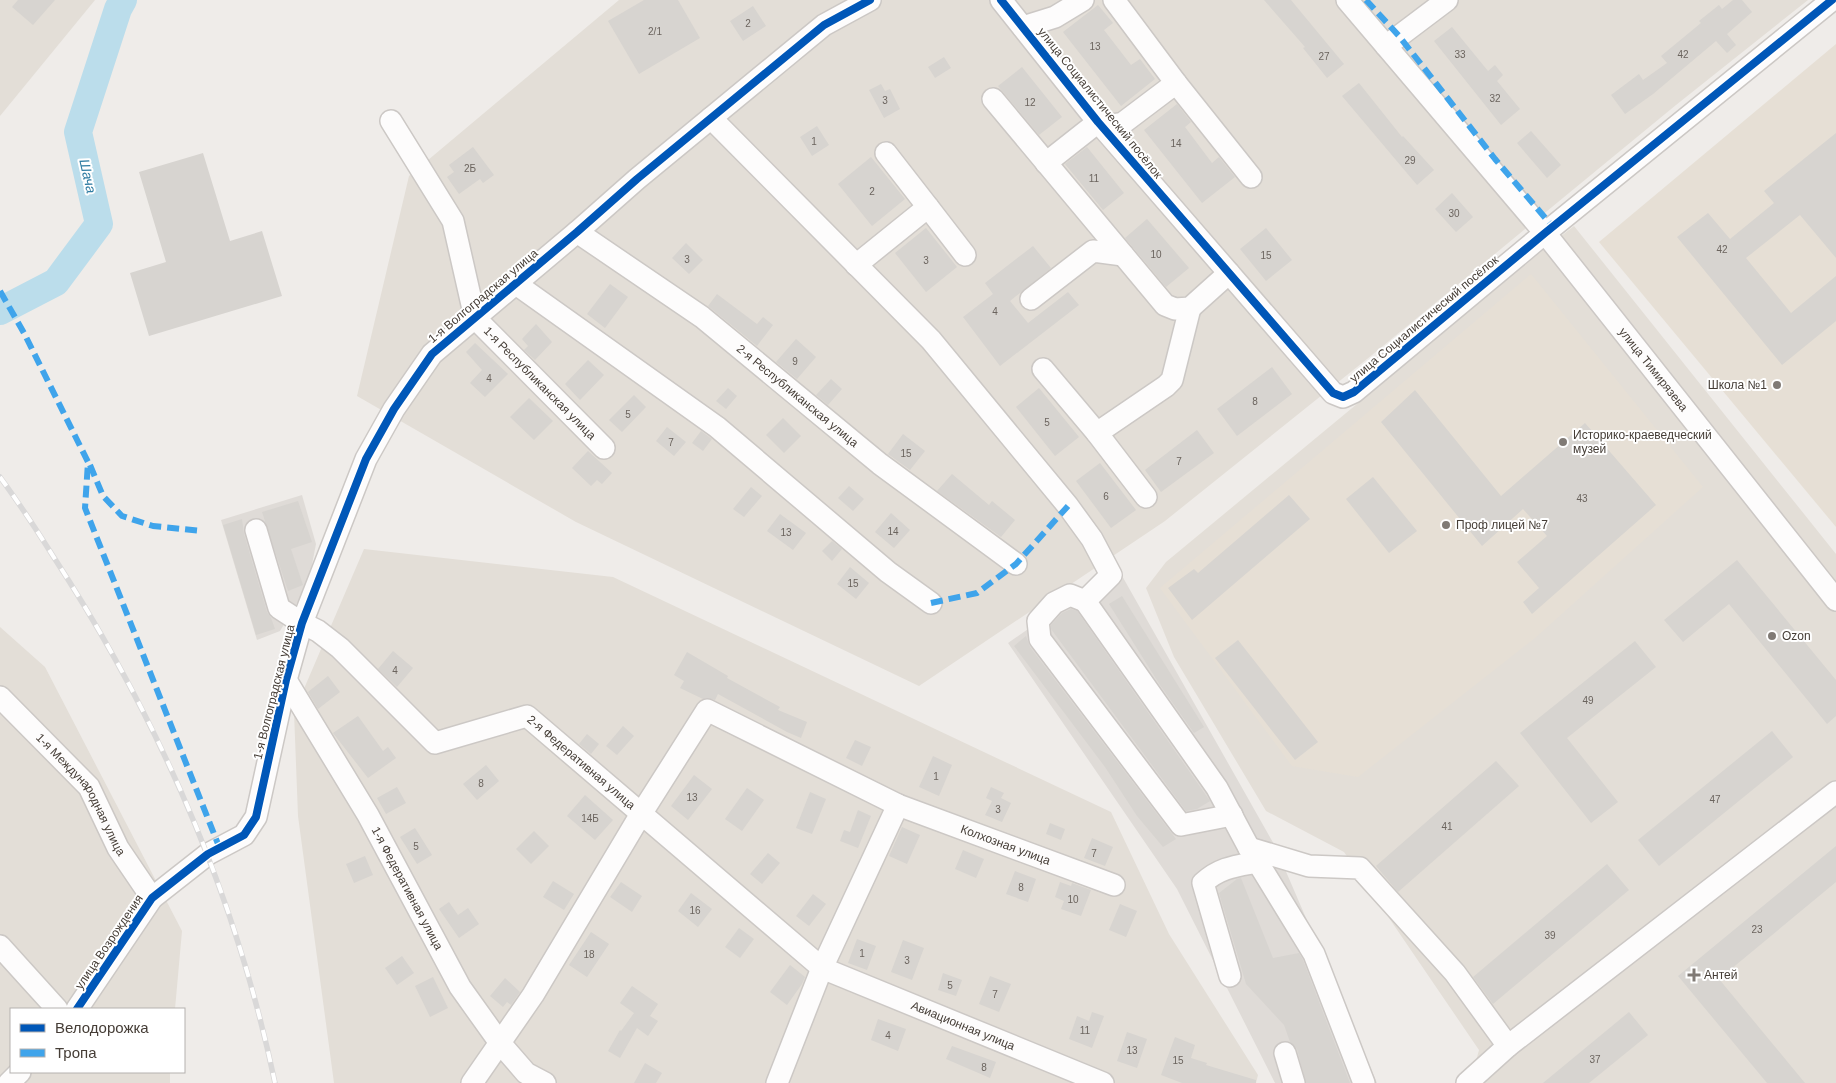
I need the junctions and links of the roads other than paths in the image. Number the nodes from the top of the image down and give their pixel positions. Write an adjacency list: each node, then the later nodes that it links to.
1 (870, 0): 12 (street, 1-я Волгоградская улица)
2 (1002, 0): 8 (street, улица Социалистический посёлок)
3 (1083, 0): 8 (street)
4 (1114, 0): 10 (street)
5 (1347, 0): 9 (street)
6 (1447, 0): 9 (street)
7 (1832, 0): 20 (street, улица Социалистический посёлок)
8 (1023, 27): 14 (street, улица Социалистический посёлок)
9 (1386, 46): 20 (street)
10 (1176, 83): 14 (street); 17 (street)
11 (993, 99): 16 (street)
12 (711, 118): 19 (street, 1-я Волгоградская улица); 23 (street)
13 (391, 121): 28 (street)
14 (1100, 124): 16 (street); 24 (street, улица Социалистический посёлок)
15 (886, 153): 18 (street)
16 (1046, 163): 22 (street)
17 (1251, 177)
18 (928, 207): 21 (street); 23 (street)
19 (577, 232): 25 (street, 1-я Волгоградская улица); 34 (street, 2-я Республиканская улица)
20 (1545, 233): 24 (street, улица Социалистический посёлок); 35 (street, улица Тимирязева)
21 (965, 254)
22 (1123, 255): 26 (street); 27 (street)
23 (856, 265): 36 (street)
24 (1229, 273): 27 (street)
25 (516, 284): 28 (street, 1-я Волгоградская улица); 37 (street)
26 (1031, 299)
27 (1190, 308): 30 (street)
28 (475, 318): 31 (street, 1-я Республиканская улица); 38 (street, 1-я Волгоградская улица)
29 (1043, 369): 30 (street)
30 (1097, 433): 32 (street)
31 (604, 448)
32 (1146, 498)
33 (256, 530): 38 (street)
34 (1016, 564)
35 (1836, 600)
36 (1085, 601): 44 (street); 44 (street)
37 (931, 603)
38 (302, 623): 39 (street, 1-я Волгоградская улица); 43 (street, 2-я Федеративная улица)
39 (286, 680): 45 (street, 1-я Волгоградская улица); 54 (street, 1-я Федеративная улица)
40 (0, 697): 48 (street, 1-я Международная улица)
41 (1836, 792): 55 (street)
42 (898, 805): 43 (street); 47 (street, Колхозная улица); 50 (street)
43 (641, 814): 50 (street, 2-я Федеративная улица); 54 (street)
44 (1232, 815): 46 (street)
45 (208, 854): 48 (street, улица Возрождения)
46 (1254, 855): 51 (street); 55 (street); 64 (street)
47 (1114, 886)
48 (152, 898): 53 (street, улица Возрождения)
49 (0, 946): 52 (street)
50 (822, 968): 61 (street); 62 (street, Авиационная улица)
51 (1230, 976)
52 (56, 1008)
53 (78, 1008)
54 (500, 1043): 59 (street); 60 (street, 1-я Федеративная улица)
55 (1508, 1046): 65 (street)
56 (1285, 1053): 63 (street)
57 (19, 1073): 58 (street)
58 (9, 1083)
59 (472, 1083)
60 (545, 1083)
61 (777, 1083)
62 (1103, 1083)
63 (1294, 1083)
64 (1364, 1083)
65 (1467, 1083)

